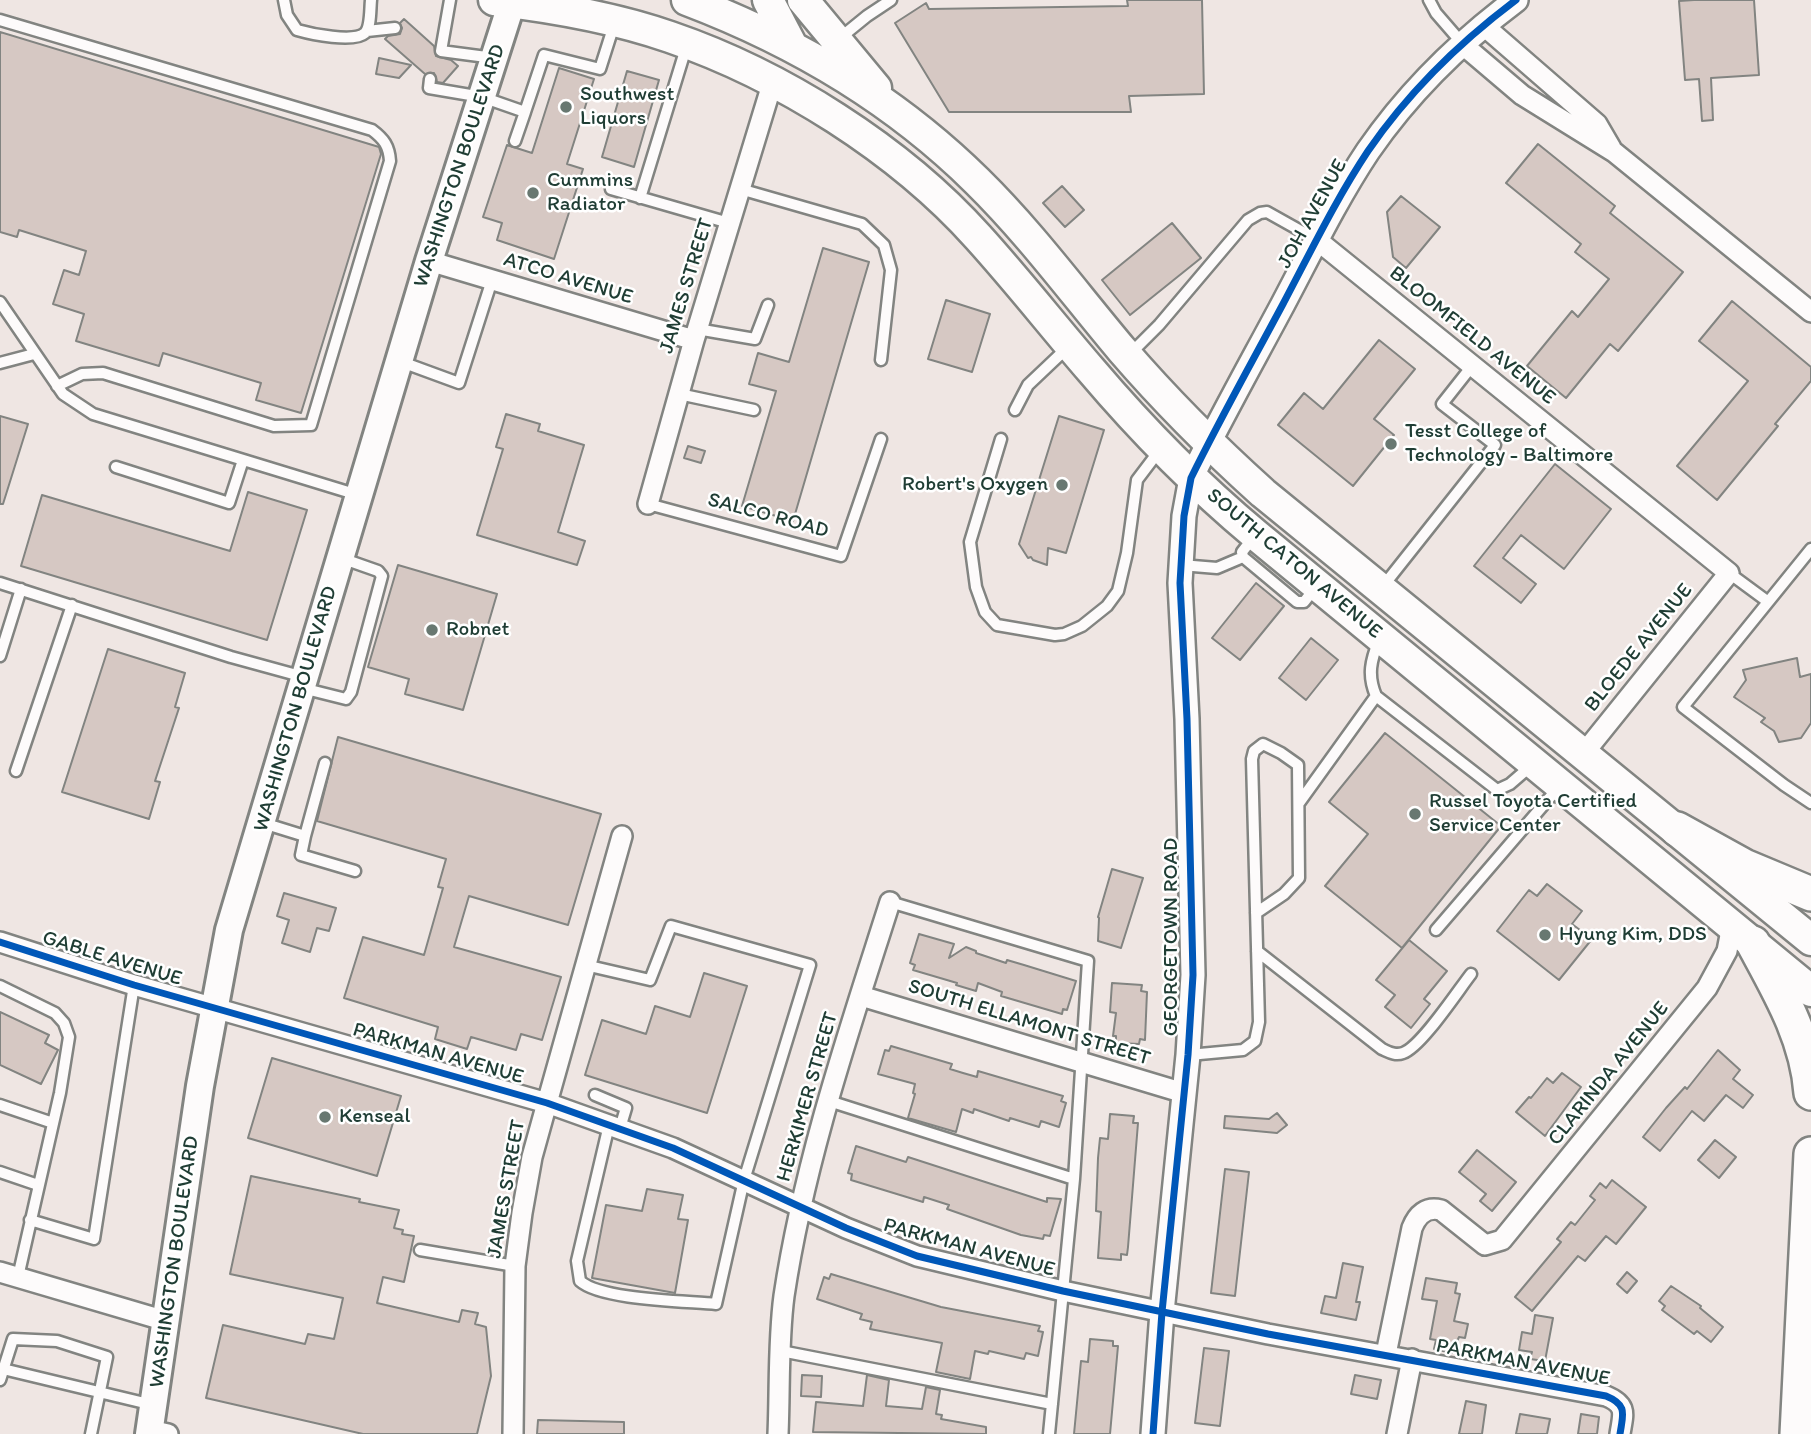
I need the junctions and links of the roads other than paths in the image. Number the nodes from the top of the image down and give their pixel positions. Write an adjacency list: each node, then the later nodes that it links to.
1 (284, 0): 15 (lane)
2 (371, 0): 15 (lane)
3 (450, 0): 20 (lane)
4 (687, 0): 19 (main road, SOUTH CATON AVENUE)
5 (803, 0): 16 (main road, SOUTH CATON AVENUE)
6 (891, 0): 16 (lane)
7 (1429, 0): 18 (lane)
8 (1516, 0): 13 (street, JOH AVENUE)
9 (506, 1): 12 (main road, SOUTH CATON AVENUE); 20 (main road, WASHINGTON BOULEVARD)
10 (771, 1): 19 (main road)
11 (0, 20): 46 (lane)
12 (616, 21): 17 (main road, SOUTH CATON AVENUE); 24 (lane)
13 (1483, 25): 18 (street, JOH AVENUE); 27 (street)
14 (395, 28): 15 (lane)
15 (367, 31)
16 (837, 41): 25 (main road, SOUTH CATON AVENUE)
17 (687, 43): 22 (main road, SOUTH CATON AVENUE); 30 (lane)
18 (1462, 44): 27 (street); 32 (street, JOH AVENUE)
19 (792, 46): 22 (main road); 25 (main road, SOUTH CATON AVENUE)
20 (495, 58): 23 (main road, WASHINGTON BOULEVARD)
21 (430, 79): 23 (lane)
22 (773, 81): 29 (street, JAMES STREET); 39 (main road, SOUTH CATON AVENUE)
23 (482, 97): 24 (lane); 33 (main road, WASHINGTON BOULEVARD)
24 (525, 112): 26 (lane)
25 (896, 113): 41 (main road, SOUTH CATON AVENUE)
26 (515, 141)
27 (1614, 152): 37 (street)
28 (611, 189): 30 (lane)
29 (740, 189): 31 (street, JAMES STREET); 42 (lane)
30 (640, 198): 31 (lane)
31 (729, 223): 38 (street, JAMES STREET)
32 (1317, 240): 41 (lane); 45 (street, BLOOMFIELD AVENUE); 52 (street, JOH AVENUE)
33 (429, 261): 34 (street, ATCO AVENUE); 43 (main road, WASHINGTON BOULEVARD)
34 (492, 280): 38 (street, ATCO AVENUE); 43 (lane)
35 (0, 302): 40 (lane)
36 (768, 305): 38 (lane)
37 (1811, 312)
38 (695, 335): 47 (street, JAMES STREET)
39 (1070, 346): 48 (lane); 53 (main road, SOUTH CATON AVENUE)
40 (34, 354): 44 (lane); 46 (lane)
41 (1128, 356): 52 (main road, SOUTH CATON AVENUE)
42 (881, 360)
43 (399, 361): 57 (main road, WASHINGTON BOULEVARD)
44 (0, 363)
45 (1472, 366): 63 (street, BLOOMFIELD AVENUE); 66 (lane)
46 (57, 386): 54 (lane)
47 (679, 394): 49 (lane); 58 (street, JAMES STREET)
48 (1015, 410)
49 (754, 411)
50 (881, 439): 58 (lane, SALCO ROAD)
51 (1000, 439): 53 (lane)
52 (1208, 443): 56 (street, GEORGETOWN ROAD); 66 (main road, SOUTH CATON AVENUE)
53 (1161, 447): 56 (main road, SOUTH CATON AVENUE)
54 (243, 460): 55 (lane); 57 (lane)
55 (116, 467)
56 (1191, 478): 59 (main road, SOUTH CATON AVENUE); 62 (street, GEORGETOWN ROAD)
57 (359, 495): 61 (main road, WASHINGTON BOULEVARD)
58 (648, 504)
59 (1249, 546): 62 (lane); 69 (main road, SOUTH CATON AVENUE)
60 (1811, 549): 67 (lane)
61 (340, 558): 71 (main road, WASHINGTON BOULEVARD); 71 (lane)
62 (1181, 565): 100 (street, GEORGETOWN ROAD)
63 (1729, 573): 67 (lane); 73 (street, BLOEDE AVENUE)
64 (0, 583): 65 (lane)
65 (21, 589): 68 (lane); 70 (lane)
66 (1381, 589): 73 (main road, SOUTH CATON AVENUE)
67 (1767, 601): 78 (lane)
68 (72, 605): 71 (lane); 76 (lane)
69 (1380, 637): 72 (lane); 75 (main road, SOUTH CATON AVENUE)
70 (0, 656)
71 (303, 683): 80 (main road, WASHINGTON BOULEVARD)
72 (1376, 696): 75 (lane); 79 (lane)
73 (1584, 753): 81 (main road, SOUTH CATON AVENUE)
74 (325, 763): 82 (lane)
75 (1535, 763): 77 (main road, SOUTH CATON AVENUE)
76 (16, 771)
77 (1560, 785): 88 (lane); 89 (main road, SOUTH CATON AVENUE)
78 (1811, 803)
79 (1298, 804): 87 (lane); 87 (lane)
80 (263, 822): 82 (lane); 99 (main road, WASHINGTON BOULEVARD)
81 (1677, 829): 85 (highway); 90 (main road, SOUTH CATON AVENUE)
82 (305, 835): 84 (lane)
83 (622, 836): 93 (street, JAMES STREET)
84 (355, 871)
85 (1811, 894)
86 (890, 902): 98 (street, HERKIMER STREET); 101 (lane)
87 (1256, 913): 92 (lane)
88 (1436, 930)
89 (1743, 934): 97 (main road, SOUTH CATON AVENUE); 103 (highway); 124 (street, CLARINDA AVENUE)
90 (1811, 940)
91 (0, 942): 95 (street, GABLE AVENUE)
92 (1258, 951): 94 (lane); 100 (lane)
93 (585, 965): 106 (street, JAMES STREET); 113 (lane)
94 (1471, 974)
95 (134, 985): 99 (street, GABLE AVENUE); 116 (lane)
96 (0, 986): 108 (lane)
97 (1811, 991)
98 (861, 996): 101 (street, SOUTH ELLAMONT STREET); 105 (street, HERKIMER STREET)
99 (213, 1008): 106 (street, PARKMAN AVENUE); 122 (main road, WASHINGTON BOULEVARD)
100 (1188, 1055): 102 (street, GEORGETOWN ROAD)
101 (1083, 1062): 102 (street, SOUTH ELLAMONT STREET); 112 (lane)
102 (1184, 1093): 121 (street, GEORGETOWN ROAD)
103 (1811, 1093)
104 (595, 1095): 109 (lane)
105 (829, 1101): 112 (lane); 115 (street, HERKIMER STREET)
106 (547, 1103): 109 (street, PARKMAN AVENUE); 118 (street, JAMES STREET)
107 (0, 1105): 108 (lane)
108 (53, 1123): 114 (lane)
109 (615, 1126): 113 (street, PARKMAN AVENUE); 113 (lane)
110 (1811, 1154): 137 (highway)
111 (0, 1172): 114 (lane)
112 (1074, 1179): 120 (lane)
113 (744, 1180): 115 (street, PARKMAN AVENUE)
114 (38, 1185): 116 (lane)
115 (800, 1207): 120 (street, PARKMAN AVENUE); 123 (street, HERKIMER STREET)
116 (30, 1220): 119 (lane)
117 (420, 1250): 118 (lane)
118 (515, 1266): 131 (street, JAMES STREET)
119 (9, 1274): 122 (street)
120 (1063, 1292): 121 (street, PARKMAN AVENUE); 128 (lane)
121 (1162, 1312): 124 (street, PARKMAN AVENUE); 134 (street, GEORGETOWN ROAD)
122 (166, 1321): 129 (main road, WASHINGTON BOULEVARD)
123 (781, 1351): 128 (lane); 132 (street, HERKIMER STREET)
124 (1386, 1354): 125 (street, PARKMAN AVENUE)
125 (1412, 1359): 135 (street); 136 (street, PARKMAN AVENUE)
126 (1, 1375): 127 (lane); 127 (lane)
127 (101, 1392): 129 (lane); 130 (lane)
128 (1052, 1404): 133 (lane)
129 (155, 1426)
130 (91, 1434)
131 (513, 1434)
132 (778, 1434)
133 (1049, 1434)
134 (1153, 1434)
135 (1397, 1434)
136 (1620, 1434)
137 (1797, 1434)

